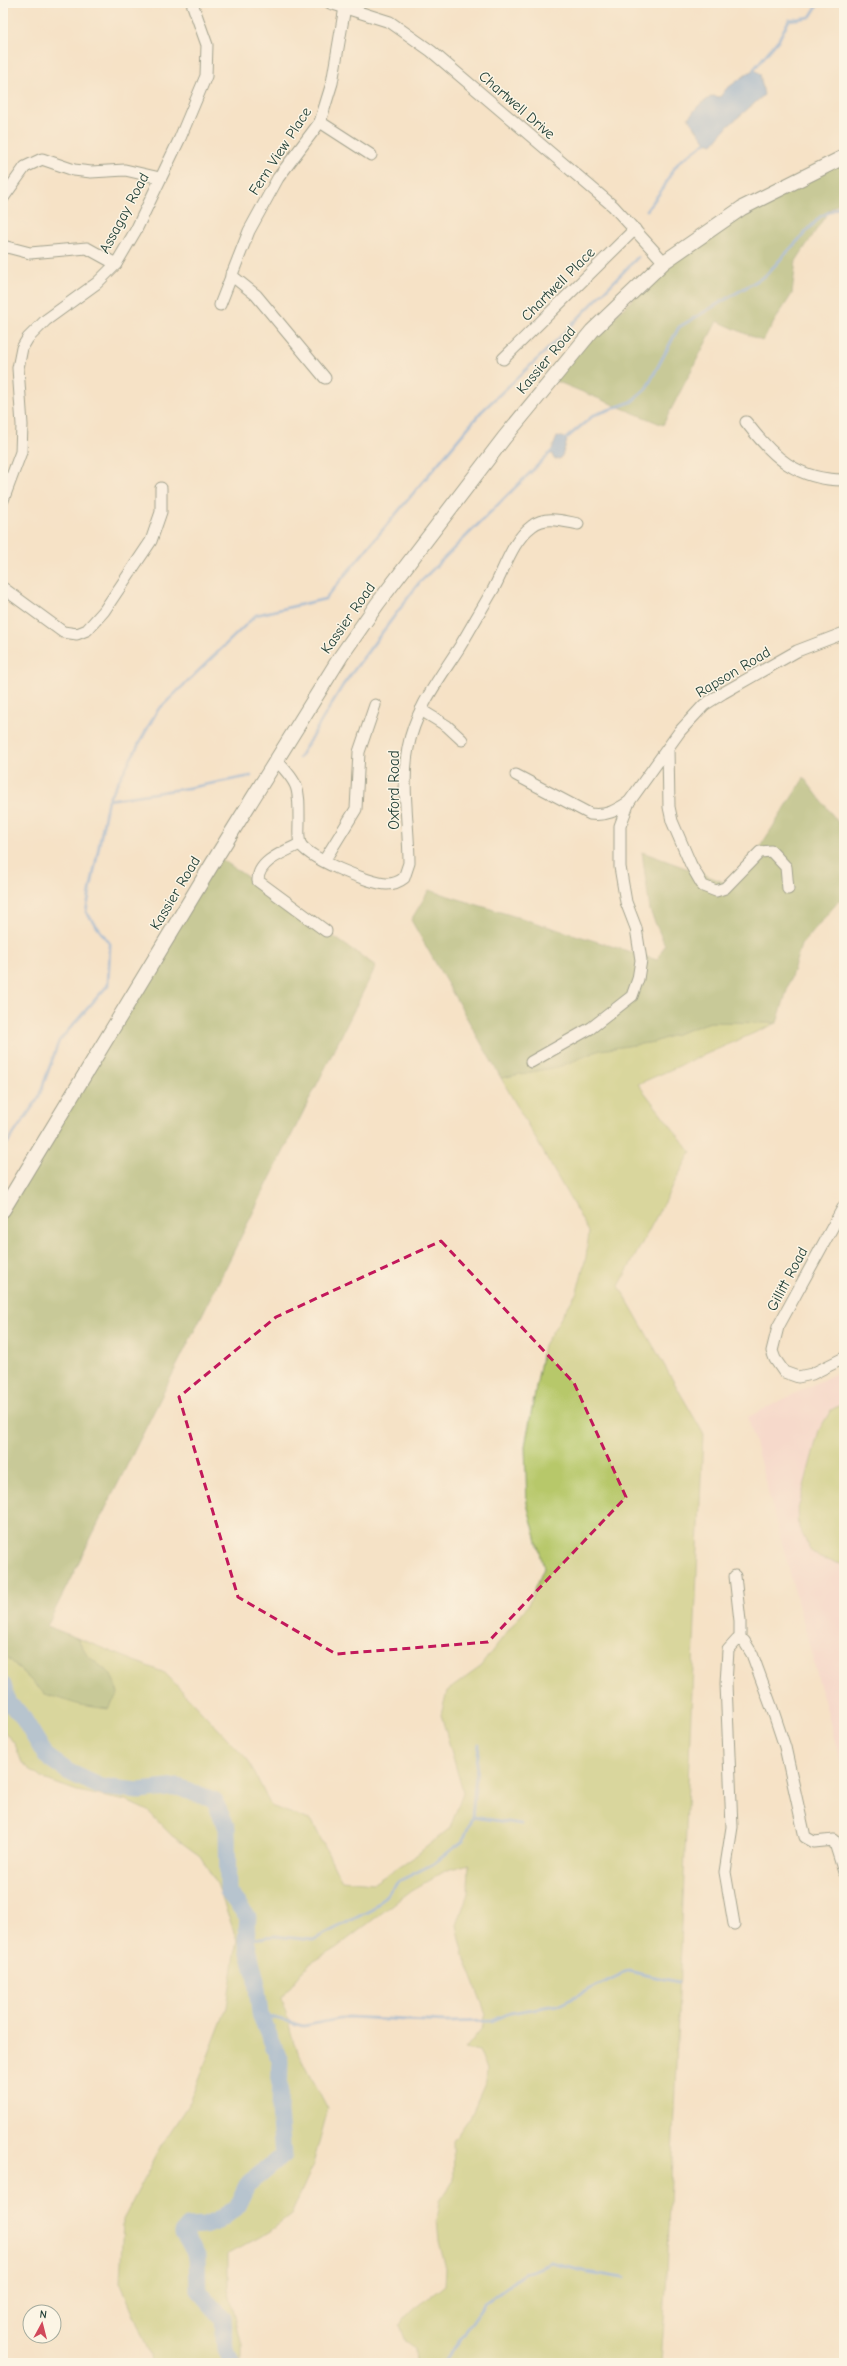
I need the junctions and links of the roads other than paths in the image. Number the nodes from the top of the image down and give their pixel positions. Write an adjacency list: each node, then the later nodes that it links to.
1 (192, 3): 7 (street, Assagay Road)
2 (330, 3): 3 (street, Chartwell Drive)
3 (346, 8): 4 (street, Fern View Place); 9 (street, Chartwell Drive)
4 (320, 122): 5 (street); 13 (street, Fern View Place)
5 (371, 155)
6 (844, 157): 11 (main road, Kassier Road)
7 (160, 178): 8 (street); 12 (street, Assagay Road)
8 (3, 198)
9 (635, 229): 11 (street, Chartwell Drive); 15 (street, Chartwell Place)
10 (3, 246): 12 (street)
11 (664, 262): 28 (main road, Kassier Road)
12 (116, 264): 20 (street, Assagay Road)
13 (232, 276): 14 (street, Fern View Place); 16 (street)
14 (220, 305)
15 (503, 359)
16 (325, 378)
17 (746, 422): 18 (street)
18 (844, 480)
19 (161, 488): 22 (street)
20 (3, 500)
21 (578, 524): 25 (street, Oxford Road)
22 (3, 588)
23 (844, 633): 27 (street, Rapson Road)
24 (376, 705): 32 (street)
25 (421, 710): 26 (street); 32 (street, Oxford Road)
26 (462, 740)
27 (668, 748): 30 (street, Rapson Road); 33 (street)
28 (276, 760): 31 (street); 37 (main road, Kassier Road)
29 (516, 775): 30 (street, Rapson Road)
30 (629, 802): 35 (street, Rapson Road)
31 (300, 844): 32 (street, Oxford Road); 34 (street)
32 (324, 861)
33 (788, 889)
34 (326, 932)
35 (531, 1062)
36 (844, 1206): 38 (street, Gillitt Road)
37 (3, 1210)
38 (844, 1358)
39 (735, 1576): 40 (street)
40 (740, 1640): 41 (street); 42 (street)
41 (844, 1872)
42 (734, 1924)

